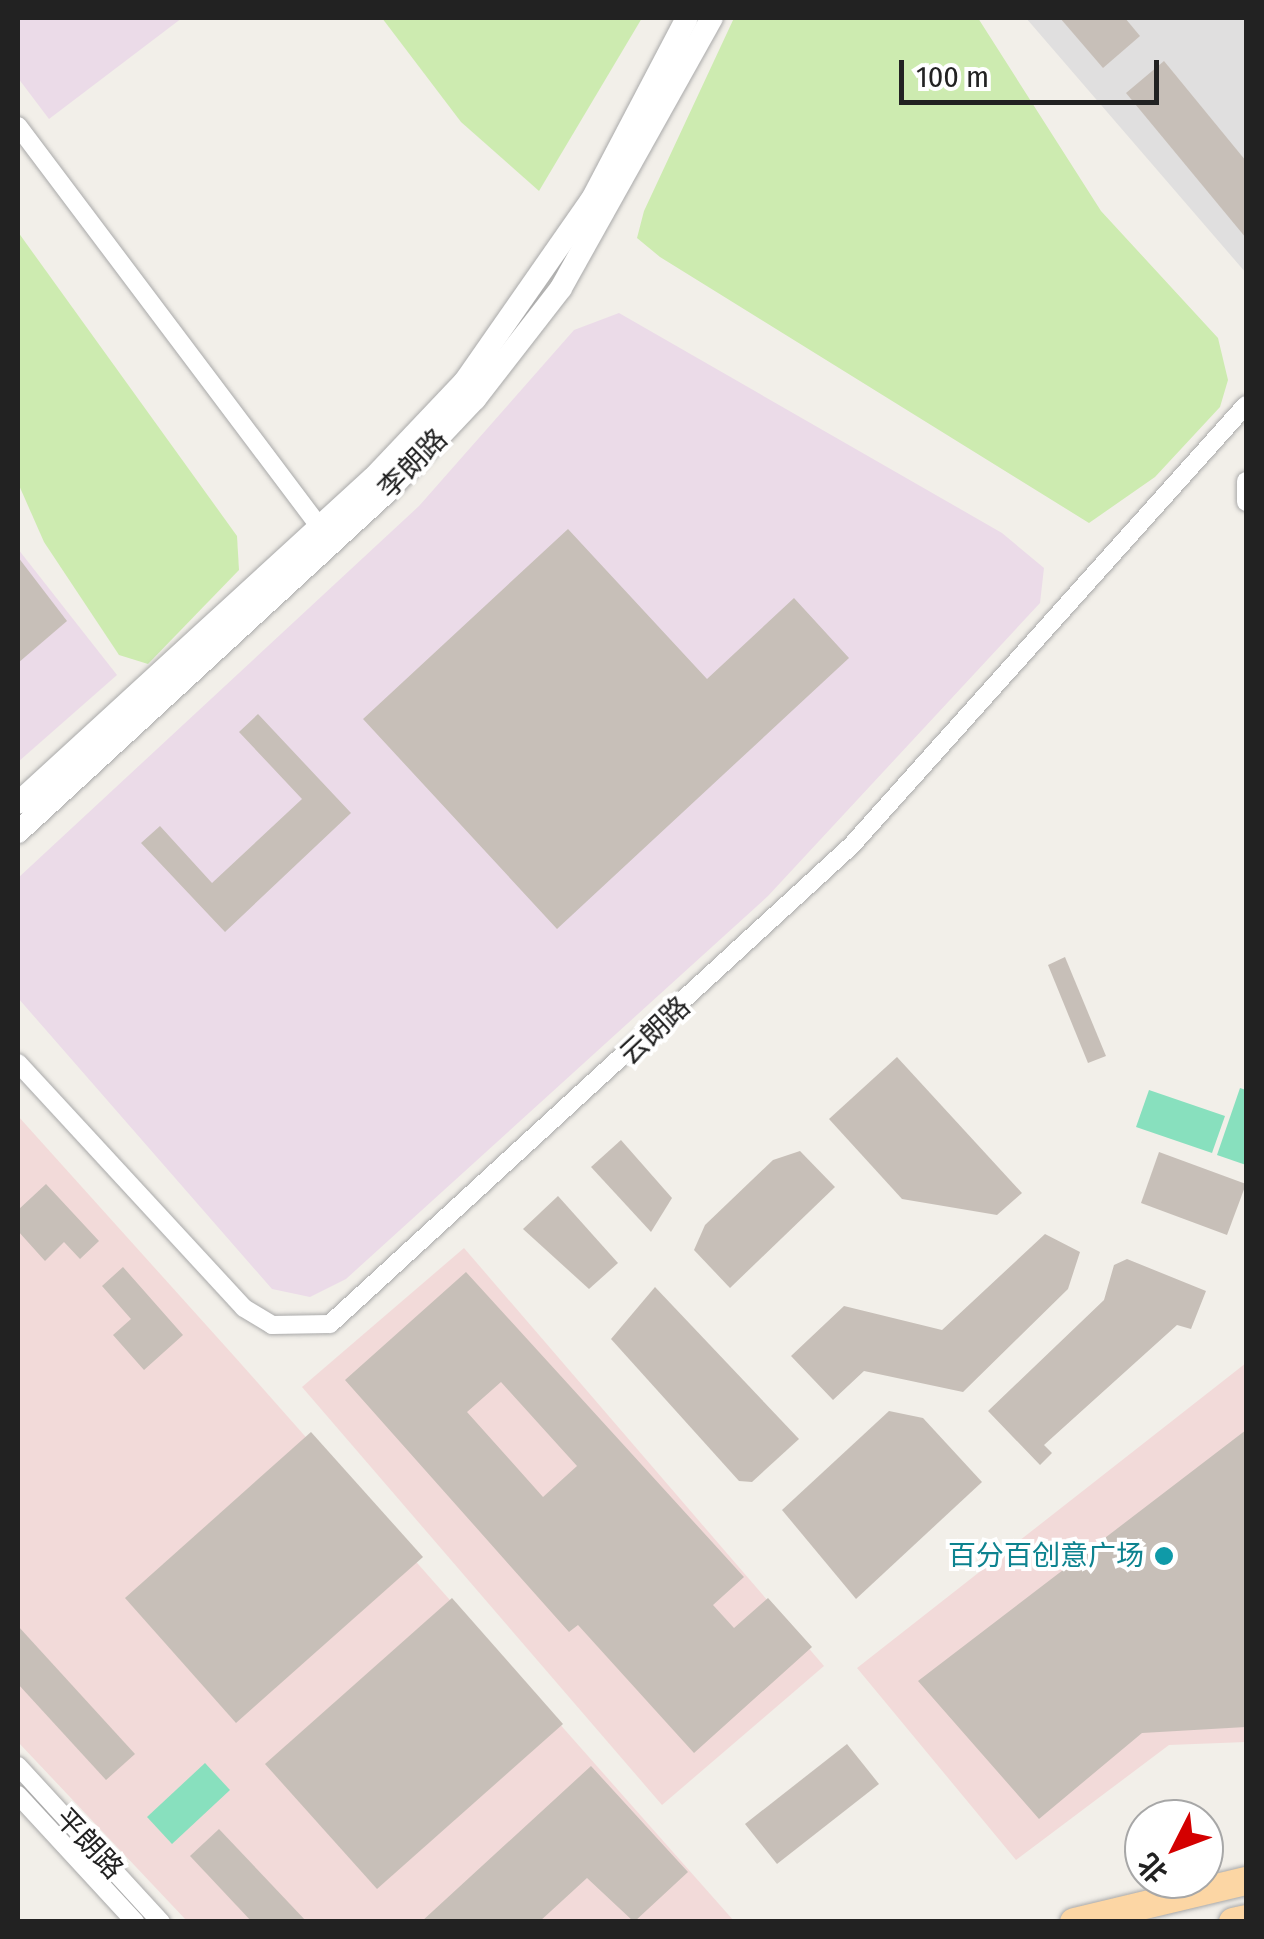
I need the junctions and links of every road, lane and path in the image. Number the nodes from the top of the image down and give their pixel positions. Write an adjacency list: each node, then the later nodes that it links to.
1 (688, 18): 7 (street, 李朗路)
2 (712, 18): 7 (street, 李朗路)
3 (18, 126): 7 (street)
4 (1246, 404): 10 (street, 云朗路)
5 (1246, 481): 6 (street)
6 (1246, 502)
7 (326, 535): 8 (street, 李朗路); 9 (street, 李朗路)
8 (18, 803)
9 (18, 832)
10 (18, 1063)
11 (18, 1766): 16 (street, 平朗路)
12 (18, 1795): 15 (street, 平朗路)
13 (1246, 1881): 17 (main road)
14 (1246, 1919): 18 (main road)
15 (135, 1922)
16 (161, 1922)
17 (1074, 1922)
18 (1233, 1922)

